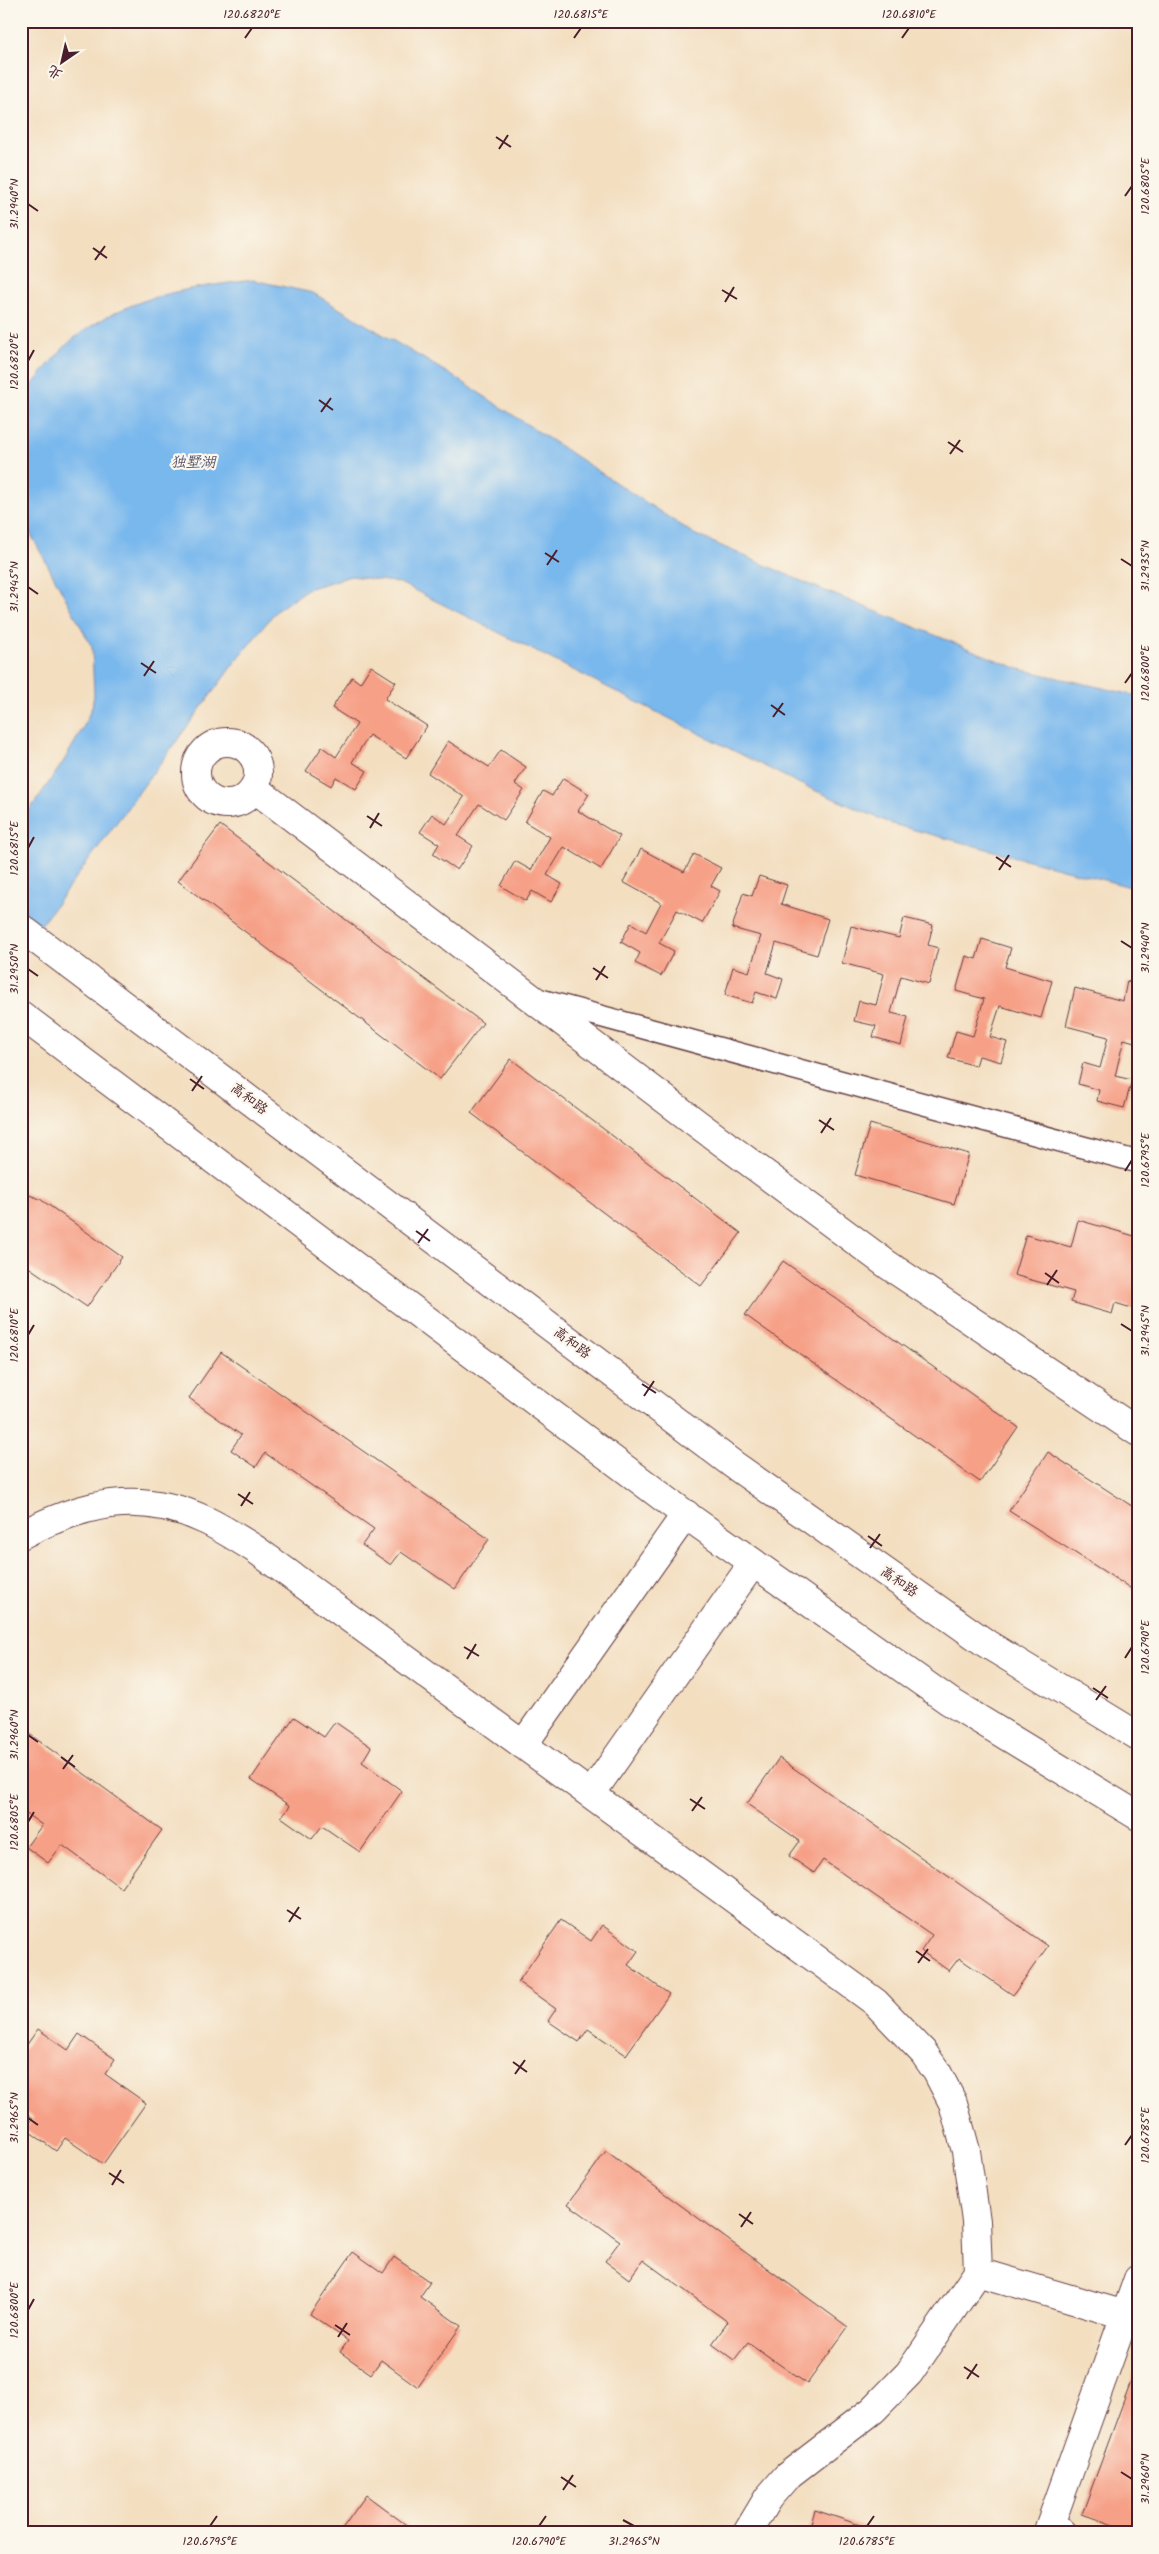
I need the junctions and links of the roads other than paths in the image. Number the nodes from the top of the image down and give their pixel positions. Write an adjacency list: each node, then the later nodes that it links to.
1 (255, 789): 3 (street)
2 (21, 928): 10 (street, 高和路)
3 (529, 996): 5 (lane); 6 (street)
4 (21, 1015): 7 (street)
5 (1138, 1162)
6 (1138, 1432)
7 (686, 1514): 9 (street); 11 (street)
8 (21, 1535): 11 (street)
9 (753, 1563): 12 (street); 13 (street)
10 (1138, 1736)
11 (523, 1744): 12 (street)
12 (591, 1794): 14 (street)
13 (1138, 1816)
14 (978, 2272): 16 (street); 17 (street)
15 (1138, 2279): 16 (street)
16 (1125, 2315): 18 (street)
17 (747, 2533)
18 (1063, 2533)

